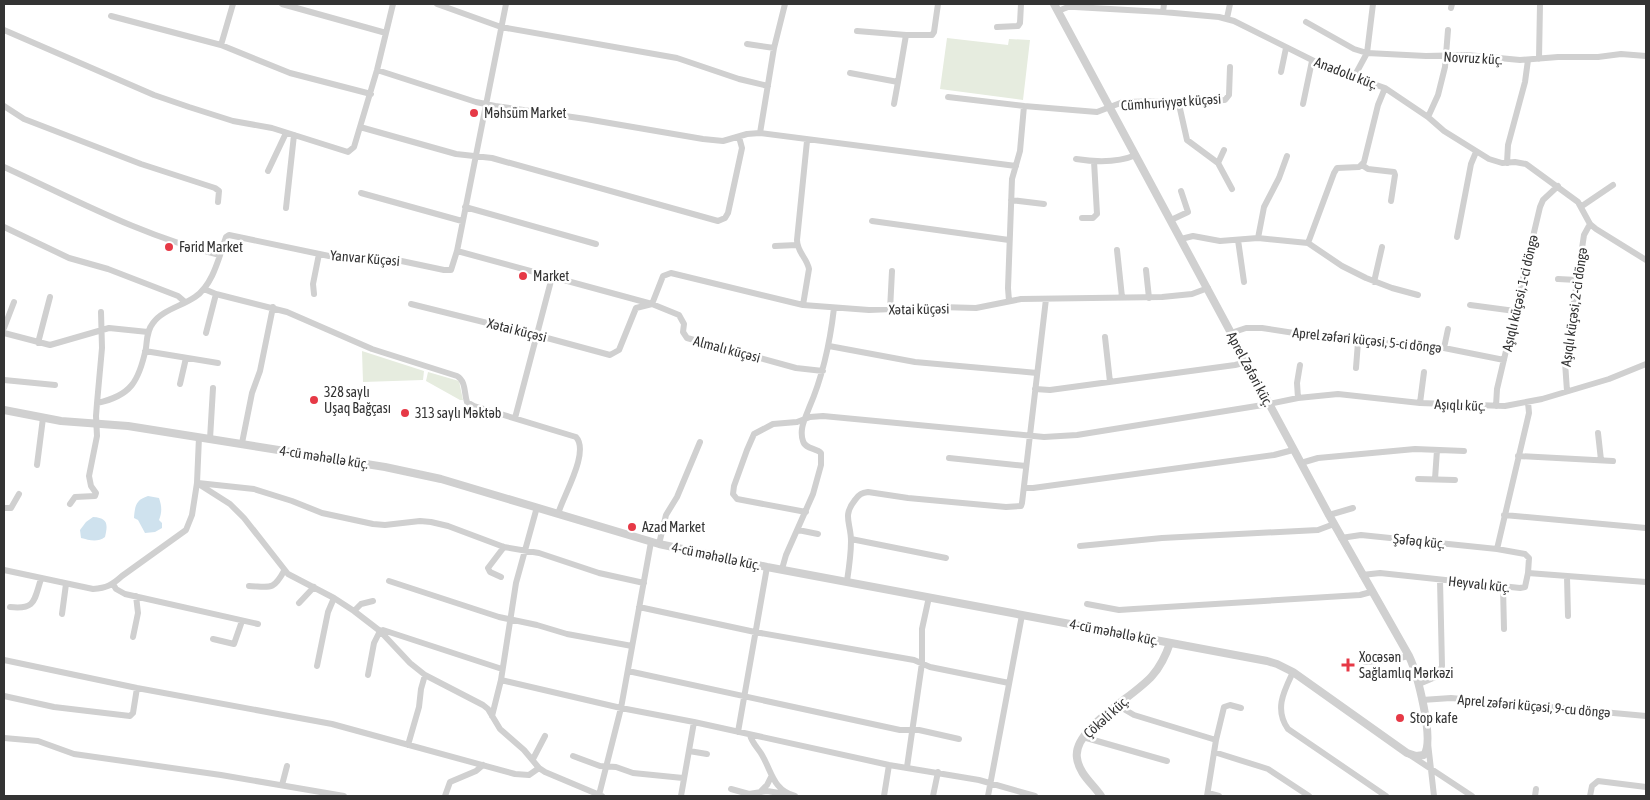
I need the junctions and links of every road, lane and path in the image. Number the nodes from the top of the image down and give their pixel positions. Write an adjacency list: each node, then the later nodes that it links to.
1 (233, 4): 26 (street)
2 (282, 4): 23 (street)
3 (394, 4): 23 (street)
4 (438, 4): 19 (street)
5 (506, 4): 19 (street, Yanvar Küçəsi)
6 (785, 4): 27 (street)
7 (938, 4): 24 (street)
8 (1021, 4): 18 (street)
9 (1164, 4): 14 (street)
10 (1230, 4): 16 (street)
11 (1374, 4): 29 (street)
12 (1540, 4): 32 (street)
13 (1056, 7): 14 (street, Anadolu küç.); 51 (street, Aprel Zəfəri küç.)
14 (1163, 12): 16 (street, Anadolu küç.)
15 (111, 16): 26 (street)
16 (1227, 18): 28 (street, Anadolu küç.)
17 (1306, 22): 29 (street, Novruz küç.)
18 (997, 26)
19 (501, 27): 41 (street); 46 (street, Yanvar Küçəsi)
20 (4, 30): 54 (street)
21 (1448, 30): 30 (street)
22 (857, 31): 24 (street)
23 (386, 33): 36 (street)
24 (906, 35): 40 (street)
25 (747, 44): 27 (street)
26 (221, 45): 43 (street)
27 (774, 48): 41 (street)
28 (1286, 48): 34 (street, Anadolu küç.); 37 (street)
29 (1367, 52): 30 (street, Novruz küç.); 39 (street)
30 (1446, 55): 33 (street, Novruz küç.); 52 (street)
31 (1646, 56): 32 (street, Novruz küç.)
32 (1539, 59): 33 (street, Novruz küç.)
33 (1528, 60): 67 (street)
34 (1312, 61): 39 (street, Anadolu küç.); 48 (street)
35 (1230, 67): 45 (street, Cümhuriyyət küçəsi)
36 (377, 70): 43 (street); 46 (street)
37 (1281, 72)
38 (850, 73): 40 (street)
39 (1354, 77): 42 (street, Anadolu küç.)
40 (898, 82): 47 (street)
41 (768, 86): 55 (street)
42 (1385, 88): 52 (street, Anadolu küç.); 68 (street)
43 (370, 94): 53 (street)
44 (948, 96): 50 (street, Cümhuriyyət küçəsi)
45 (1178, 100): 51 (street, Cümhuriyyət küçəsi); 66 (street)
46 (486, 104): 57 (street); 62 (street, Yanvar Küçəsi)
47 (894, 104)
48 (1303, 104)
49 (4, 106): 79 (street)
50 (1024, 106): 51 (street, Cümhuriyyət küçəsi); 69 (street)
51 (1109, 108): 61 (street, Aprel Zəfəri küç.)
52 (1428, 117): 60 (street, Anadolu küç.)
53 (360, 127): 56 (street); 62 (street)
54 (286, 133): 56 (street); 71 (street)
55 (760, 133): 57 (street); 58 (street)
56 (294, 135): 83 (street)
57 (739, 137): 62 (street)
58 (807, 140): 69 (street); 97 (street)
59 (1224, 150): 66 (street)
60 (1476, 152): 67 (street, Anadolu küç.); 90 (street)
61 (1136, 155): 65 (street); 85 (street, Aprel Zəfəri küç.)
62 (475, 156): 82 (street, Yanvar Küçəsi)
63 (1287, 156): 91 (street)
64 (1076, 159): 65 (street)
65 (1094, 161): 84 (street)
66 (1218, 162): 74 (street)
67 (1507, 163): 73 (street, Anadolu küç.)
68 (1362, 165): 78 (street); 95 (street)
69 (1016, 166): 77 (street)
70 (4, 167): 103 (street)
71 (268, 171)
72 (1613, 185): 81 (street)
73 (1558, 186): 81 (street, Anadolu küç.); 131 (street, Aşıqlı küçəsi, 1-ci döngə)
74 (1232, 189)
75 (1181, 191): 85 (street)
76 (361, 193): 86 (street)
77 (1011, 200): 80 (street); 93 (street)
78 (1391, 201)
79 (218, 202)
80 (1044, 204)
81 (1582, 206): 88 (street, Anadolu küç.)
82 (465, 207): 86 (street, Yanvar Küçəsi); 96 (street)
83 (286, 208)
84 (1082, 218)
85 (1171, 220): 92 (street, Aprel Zəfəri küç.)
86 (462, 221): 101 (street, Yanvar Küçəsi)
87 (872, 221): 93 (street)
88 (1590, 224): 104 (street, Anadolu küç.); 109 (street, Aşıqlı küçəsi, 2-ci döngə)
89 (4, 227): 123 (street)
90 (1457, 237)
91 (1258, 238): 94 (street); 95 (street)
92 (1181, 239): 94 (street); 112 (street, Aprel Zəfəri küç.)
93 (1009, 240): 121 (street)
94 (1238, 240): 110 (street)
95 (1308, 243): 111 (street)
96 (596, 244)
97 (797, 245): 98 (street); 127 (street)
98 (775, 246)
99 (1382, 247): 111 (street)
100 (1117, 250): 118 (street)
101 (457, 251): 102 (street, Yanvar Küçəsi); 107 (street)
102 (319, 254): 103 (street, Yanvar Küçəsi); 115 (street)
103 (220, 255): 113 (street, Yanvar Küçəsi)
104 (1646, 260)
105 (1146, 270): 119 (street)
106 (892, 271): 130 (street)
107 (552, 276): 125 (street); 140 (street)
108 (1558, 278): 109 (street)
109 (1577, 280): 163 (street, Aşıqlı küçəsi, 2-ci döngə)
110 (1244, 282)
111 (1374, 282): 116 (street)
112 (1208, 288): 119 (street, Xətai küçəsi); 139 (street, Aprel Zəfəri küç.)
113 (204, 289): 114 (street); 123 (street)
114 (216, 294): 128 (street); 138 (street)
115 (314, 294)
116 (1418, 295)
117 (50, 297): 143 (street)
118 (1122, 297): 119 (street, Xətai küçəsi); 120 (street, Xətai küçəsi)
119 (1150, 298)
120 (1046, 299): 121 (street, Xətai küçəsi); 156 (street)
121 (1009, 301): 130 (street, Xətai küçəsi)
122 (14, 302): 133 (street)
123 (185, 302): 136 (street)
124 (411, 304): 140 (street, Xətai küçəsi)
125 (652, 304): 127 (street, Xətai küçəsi); 140 (street, Xətai küçəsi); 154 (street, Almalı küçəsi)
126 (1470, 304): 131 (street)
127 (803, 305): 129 (street, Xətai küçəsi)
128 (273, 307): 172 (street); 180 (street)
129 (834, 308): 130 (street, Xətai küçəsi); 144 (street)
130 (890, 310)
131 (1515, 311): 148 (street, Aşıqlı küçəsi, 1-ci döngə)
132 (101, 312): 135 (street)
133 (4, 328)
134 (1448, 329): 145 (street)
135 (101, 330): 136 (street); 143 (street); 166 (street)
136 (148, 332): 146 (street)
137 (4, 333): 143 (street)
138 (206, 333)
139 (1231, 333): 142 (street, Aprel zəfəri küçəsi, 5-ci döngə); 149 (street, Aprel Zəfəri küç.)
140 (536, 335): 172 (street)
141 (1105, 337): 158 (street)
142 (1358, 342): 145 (street, Aprel zəfəri küçəsi, 5-ci döngə); 153 (street)
143 (38, 343)
144 (829, 346): 154 (street); 156 (street)
145 (1444, 348): 148 (street, Aprel zəfəri küçəsi, 5-ci döngə)
146 (145, 350): 147 (street); 166 (street)
147 (186, 358): 150 (street); 159 (street)
148 (1504, 360): 169 (street, Aşıqlı küçəsi, 1-ci döngə)
149 (1247, 362): 158 (street); 167 (street, Aprel Zəfəri küç.)
150 (218, 363)
151 (1646, 364): 163 (street, Aşıqlı küç.)
152 (1300, 365): 164 (street)
153 (1356, 368)
154 (823, 371): 173 (street)
155 (1424, 372): 168 (street)
156 (1037, 373): 162 (street)
157 (4, 380): 160 (street)
158 (1110, 382): 162 (street)
159 (180, 384)
160 (55, 385)
161 (213, 388): 178 (street)
162 (1035, 389): 176 (street)
163 (1567, 391): 165 (street, Aşıqlı küç.)
164 (1298, 398): 167 (street, Aşıqlı küç.); 168 (street, Aşıqlı küç.)
165 (1528, 402): 169 (street, Aşıqlı küç.); 184 (street)
166 (97, 403): 174 (street)
167 (1269, 404): 176 (street, Aşıqlı küç.); 181 (street, Aprel Zəfəri küç.)
168 (1420, 404): 169 (street, Aşıqlı küç.)
169 (1496, 406)
170 (4, 410): 171 (street, 4-cü məhəllə küç.)
171 (43, 418): 174 (street, 4-cü məhəllə küç.); 189 (street)
172 (514, 418): 202 (street)
173 (804, 420): 176 (street, Aşıqlı küç.); 201 (street); 201 (street, Aşıqlı küç.)
174 (97, 424): 177 (street, 4-cü məhəllə küç.); 197 (street)
175 (1598, 433): 186 (street)
176 (1029, 436): 190 (street)
177 (199, 437): 178 (street, 4-cü məhəllə küç.); 194 (street)
178 (210, 439): 180 (street, 4-cü məhəllə küç.)
179 (700, 442): 211 (street)
180 (242, 443): 198 (street, 4-cü məhəllə küç.)
181 (1293, 450): 188 (street, Aprel Zəfəri küç.); 195 (street)
182 (1436, 450): 183 (street); 188 (street); 192 (street)
183 (1464, 452)
184 (1518, 456): 186 (street); 203 (street)
185 (949, 458): 190 (street)
186 (1600, 460): 187 (street)
187 (1612, 461)
188 (1301, 463): 204 (street, Aprel Zəfəri küç.)
189 (37, 465)
190 (1026, 466): 195 (street)
191 (1418, 479): 192 (street)
192 (1435, 479): 193 (street)
193 (1455, 480)
194 (197, 483): 213 (street); 220 (street); 232 (street)
195 (1024, 488): 210 (street)
196 (20, 494): 199 (street)
197 (70, 504)
198 (537, 507): 202 (street, 4-cü məhəllə küç.); 215 (street)
199 (4, 508)
200 (1353, 508): 204 (street)
201 (806, 512): 207 (street)
202 (558, 514): 211 (street, 4-cü məhəllə küç.)
203 (1504, 515): 206 (street); 214 (street)
204 (1329, 516): 205 (street, Aprel Zəfəri küç.)
205 (1334, 524): 209 (street, Aprel Zəfəri küç.); 212 (street)
206 (1646, 528)
207 (798, 530): 208 (street); 218 (street)
208 (818, 534)
209 (1341, 538): 214 (street, Şəfəq küç.); 222 (street, Aprel Zəfəri küç.)
210 (851, 540): 216 (street); 228 (street)
211 (655, 543): 217 (street, 4-cü məhəllə küç.); 230 (street)
212 (1080, 546)
213 (504, 547): 215 (street); 223 (street)
214 (1496, 549): 221 (street, Şəfəq küç.)
215 (524, 550): 230 (street); 249 (street)
216 (946, 558)
217 (767, 567): 218 (street, 4-cü məhəllə küç.); 254 (street)
218 (782, 569): 228 (street, 4-cü məhəllə küç.)
219 (4, 570): 225 (street)
220 (284, 571): 233 (street); 234 (street)
221 (1528, 573): 224 (street, Heyvalı küç.); 235 (street, Heyvalı küç.)
222 (1362, 575): 226 (street, Heyvalı küç.); 236 (street, Aprel Zəfəri küç.)
223 (501, 577)
224 (1567, 577): 229 (street, Heyvalı küç.); 248 (street)
225 (41, 578): 231 (street); 243 (street)
226 (1440, 580): 235 (street, Heyvalı küç.); 271 (street)
227 (389, 581): 249 (street)
228 (847, 581): 238 (street, 4-cü məhəllə küç.)
229 (1646, 582)
230 (644, 583): 244 (street)
231 (66, 584): 232 (street); 246 (street)
232 (113, 584): 237 (street)
233 (249, 586)
234 (314, 587): 239 (street); 241 (street)
235 (1503, 587): 252 (street)
236 (1371, 592): 242 (street); 259 (street, Aprel Zəfəri küç.)
237 (136, 596): 250 (street); 255 (street)
238 (929, 597): 247 (street, 4-cü məhəllə küç.); 262 (street)
239 (334, 598): 245 (street); 263 (street)
240 (373, 601): 245 (street)
241 (299, 603)
242 (1087, 604)
243 (10, 607)
244 (639, 607): 254 (street); 258 (street)
245 (354, 612): 253 (street)
246 (62, 614)
247 (1022, 615): 257 (street, 4-cü məhəllə küç.); 270 (street)
248 (1568, 616)
249 (509, 620): 258 (street); 264 (street)
250 (242, 621): 251 (street); 256 (street)
251 (258, 624)
252 (1504, 629)
253 (380, 631): 264 (street); 267 (street); 268 (street)
254 (756, 632): 262 (street); 274 (street)
255 (133, 637)
256 (213, 639)
257 (1170, 643): 266 (street, 4-cü məhəllə küç.); 276 (street, Çökəli küç.)
258 (632, 646): 265 (street)
259 (1409, 656): 261 (street); 271 (street, Aprel Zəfəri küç.)
260 (4, 660): 272 (street)
261 (1365, 662)
262 (922, 663): 270 (street); 282 (street)
263 (317, 666)
264 (502, 669): 269 (street)
265 (628, 671): 274 (street); 277 (street)
266 (1293, 672): 294 (street, 4-cü məhəllə küç.); 329 (street)
267 (425, 674): 279 (street); 291 (street)
268 (368, 675)
269 (501, 680): 277 (street); 279 (street)
270 (1009, 683): 309 (street)
271 (1419, 684): 275 (street, Aprel Zəfəri küç.)
272 (137, 688): 273 (street); 291 (street)
273 (4, 696)
274 (744, 696): 282 (street); 283 (street)
275 (1422, 700): 280 (street, Aprel zəfəri küçəsi, 9-cu döngə); 289 (street, Aprel Zəfəri küç.)
276 (1117, 705): 286 (street, Çökəli küç.); 290 (street)
277 (621, 708): 281 (street); 302 (street)
278 (1241, 708): 290 (street)
279 (492, 716): 297 (street)
280 (1646, 716)
281 (694, 722): 283 (street); 292 (street)
282 (913, 731): 288 (street); 303 (street)
283 (738, 732): 284 (street)
284 (750, 735): 300 (street); 307 (street)
285 (545, 736): 297 (street)
286 (1083, 737): 298 (street); 326 (street, Çökəli küç.)
287 (4, 738): 310 (street)
288 (960, 739)
289 (1428, 739): 294 (street); 305 (street)
290 (1216, 740): 293 (street)
291 (408, 745): 299 (street)
292 (688, 751): 295 (street); 308 (street)
293 (1214, 752): 315 (street); 328 (street)
294 (1407, 753): 305 (street)
295 (707, 754)
296 (573, 756): 302 (street)
297 (532, 759): 304 (street)
298 (1168, 761)
299 (482, 765): 304 (street); 319 (street)
300 (889, 765): 303 (street); 322 (street)
301 (287, 766): 310 (street)
302 (608, 767): 308 (street); 320 (street)
303 (906, 767): 306 (street)
304 (539, 768): 320 (street)
305 (1432, 769): 330 (street); 331 (street)
306 (938, 772): 309 (street); 323 (street)
307 (771, 777): 314 (street); 317 (street)
308 (684, 778): 321 (street)
309 (990, 784): 324 (street); 325 (street)
310 (282, 785): 318 (street)
311 (1646, 787): 333 (street)
312 (732, 789): 316 (street)
313 (1536, 789): 332 (street)
314 (761, 791): 316 (street); 317 (street)
315 (1208, 794): 327 (street)
316 (749, 795)
317 (792, 795)
318 (344, 796)
319 (446, 796)
320 (600, 796)
321 (681, 796)
322 (884, 796)
323 (932, 796)
324 (988, 796)
325 (1035, 796)
326 (1101, 796)
327 (1220, 796)
328 (1309, 796)
329 (1386, 796)
330 (1434, 796)
331 (1472, 796)
332 (1535, 796)
333 (1590, 796)

